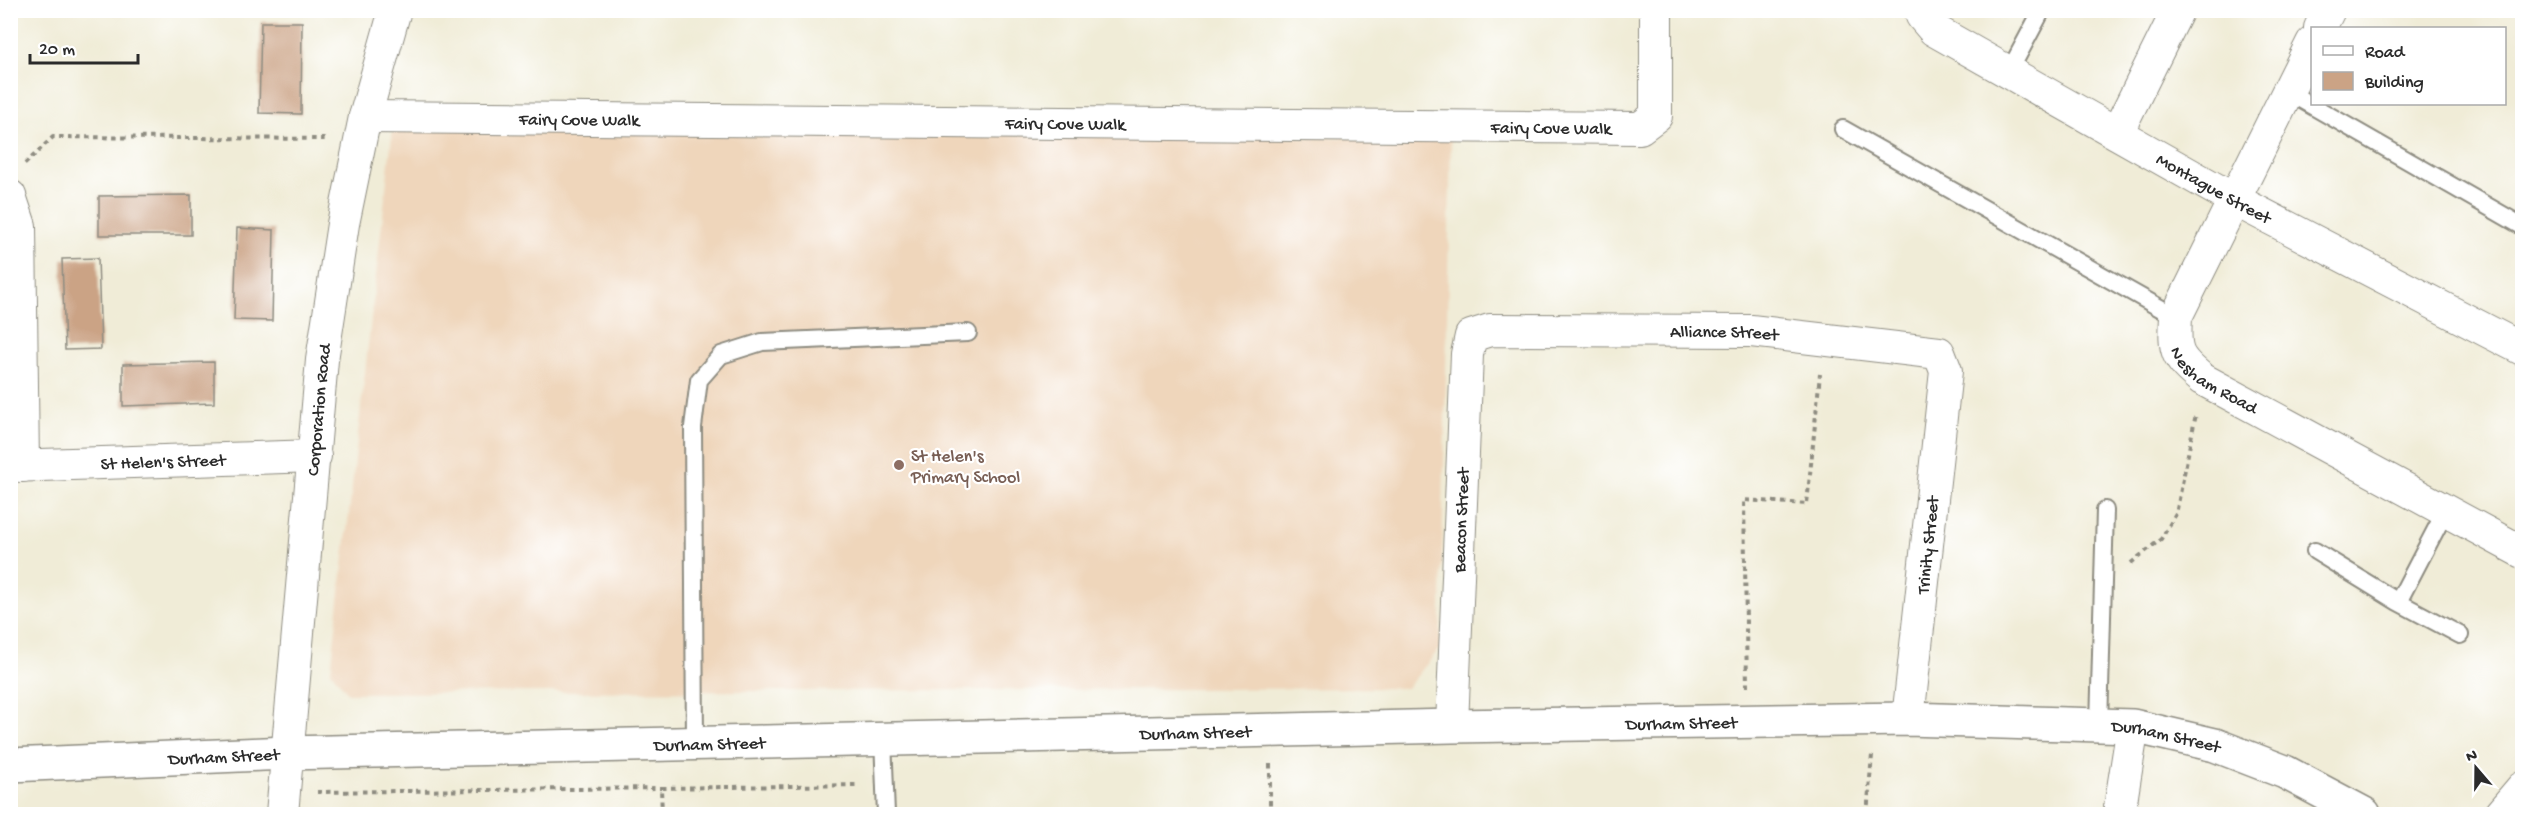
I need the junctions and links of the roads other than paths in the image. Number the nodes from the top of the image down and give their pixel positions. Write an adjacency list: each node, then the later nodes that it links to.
1 (395, 10): 11 (street, Corporation Road)
2 (1656, 10): 11 (street, Fairy Cove Walk)
3 (1921, 10): 9 (street, Montague Street)
4 (2042, 10): 9 (lane)
5 (2178, 10): 13 (street)
6 (2329, 10): 7 (street)
7 (2320, 27)
8 (2311, 47): 10 (street, Nesham Road)
9 (2008, 72): 13 (street, Montague Street)
10 (2288, 92): 15 (street, Nesham Road); 16 (lane)
11 (363, 128): 22 (street, Corporation Road)
12 (1843, 129): 17 (lane)
13 (2117, 133): 15 (street, Montague Street)
14 (15, 183): 23 (street)
15 (2233, 199): 17 (street, Nesham Road); 20 (street, Montague Street)
16 (2523, 226)
17 (2176, 316): 25 (street, Nesham Road)
18 (1490, 330): 21 (street, Alliance Street); 32 (street, Beacon Street)
19 (968, 333): 35 (lane)
20 (2523, 348)
21 (1946, 371): 30 (street, Trinity Street)
22 (315, 456): 23 (street, St Helen's Street); 36 (street, Corporation Road)
23 (17, 466)
24 (2105, 510): 31 (lane)
25 (2446, 510): 27 (street, Nesham Road); 28 (lane)
26 (2315, 551): 28 (lane)
27 (2523, 552)
28 (2398, 602): 29 (lane)
29 (2460, 634)
30 (1908, 719): 31 (street, Durham Street); 32 (street, Durham Street)
31 (2099, 725): 33 (street, Durham Street)
32 (1452, 726): 34 (street, Durham Street)
33 (2133, 726): 41 (street); 42 (street, Durham Street)
34 (883, 739): 35 (street, Durham Street); 40 (lane)
35 (695, 745): 36 (street, Durham Street)
36 (286, 753): 37 (street, Durham Street); 39 (street, Corporation Road)
37 (10, 765)
38 (2523, 788): 43 (street)
39 (282, 806)
40 (886, 814)
41 (2119, 814)
42 (2364, 814)
43 (2500, 814)

